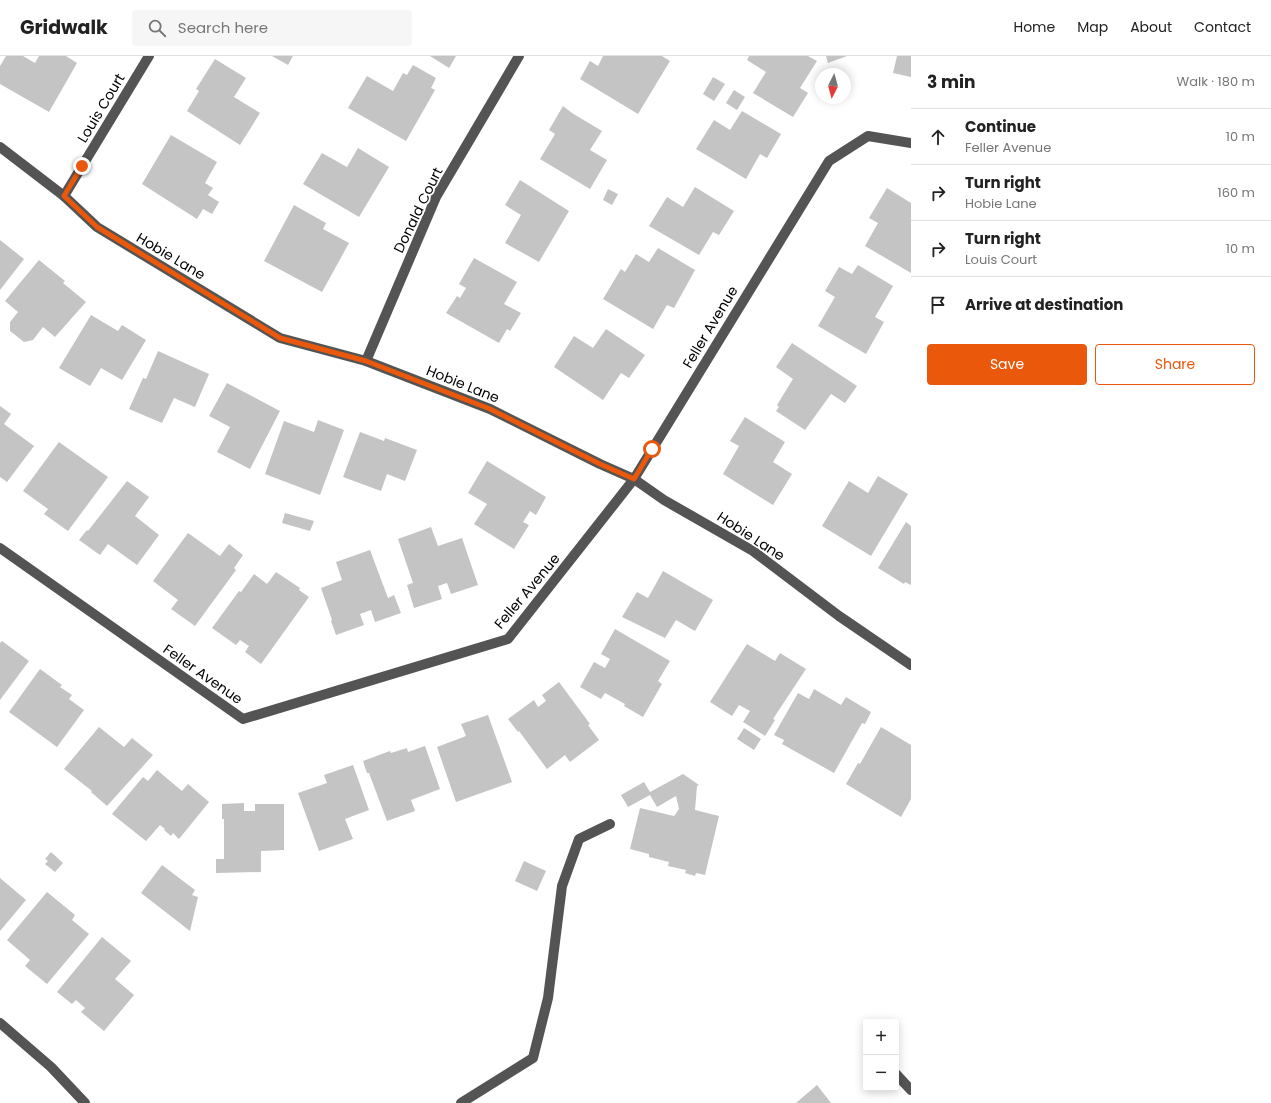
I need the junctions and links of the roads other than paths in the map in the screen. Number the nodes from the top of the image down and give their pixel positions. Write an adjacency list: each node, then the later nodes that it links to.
1 (149, 56): 5 (street, Louis Court)
2 (519, 56): 6 (street, Donald Court)
3 (911, 143): 7 (street, Feller Avenue)
4 (0, 147): 5 (street, Hobie Lane)
5 (64, 196): 6 (street, Hobie Lane)
6 (366, 361): 7 (street, Hobie Lane)
7 (634, 479): 8 (street, Feller Avenue); 9 (street, Hobie Lane)
8 (0, 548)
9 (911, 665)
10 (610, 824): 15 (street)
11 (0, 1023): 14 (street)
12 (899, 1077): 13 (street)
13 (911, 1090)
14 (85, 1103)
15 (461, 1103)

